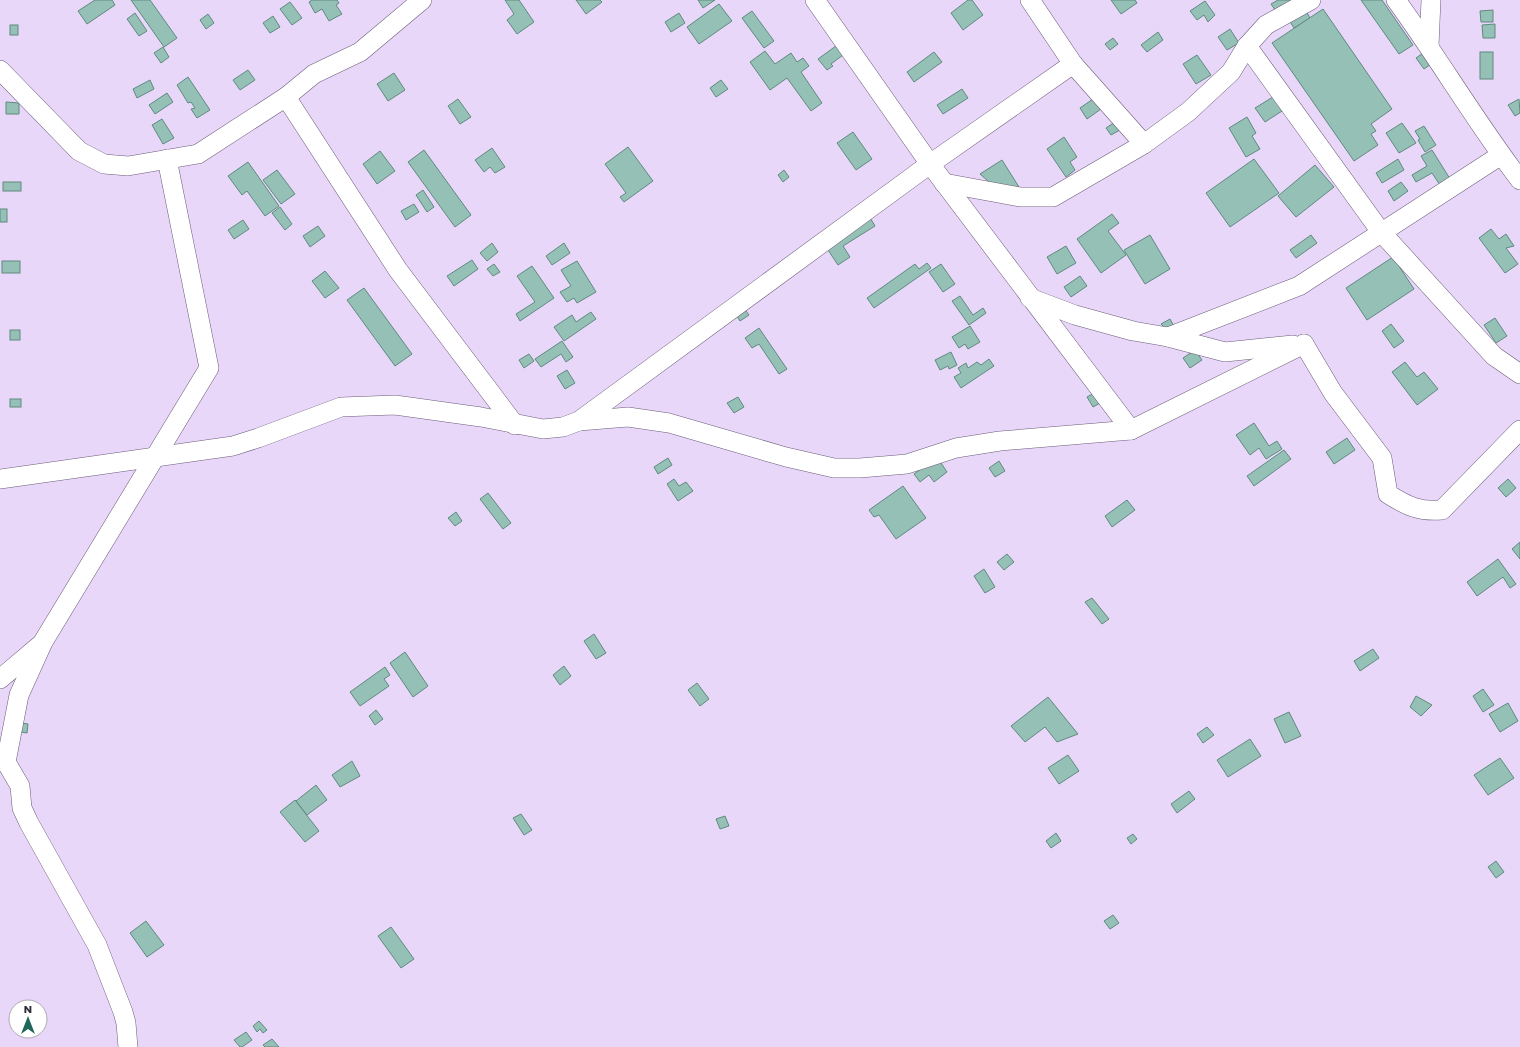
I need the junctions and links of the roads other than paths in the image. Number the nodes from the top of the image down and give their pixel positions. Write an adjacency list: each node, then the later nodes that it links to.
1 (815, 0): 15 (street)
2 (1030, 0): 9 (street)
3 (1310, 0): 7 (street)
4 (1396, 0): 8 (street)
5 (1431, 0): 8 (street)
6 (412, 3): 11 (street)
7 (1247, 46): 12 (street); 18 (street)
8 (1429, 46): 13 (street)
9 (1073, 64): 12 (street); 15 (street)
10 (0, 70): 14 (street)
11 (286, 97): 14 (street); 24 (street)
12 (1144, 144): 17 (street)
13 (1501, 155): 16 (street); 18 (street)
14 (167, 159): 27 (street)
15 (930, 164): 17 (street); 23 (street)
16 (1520, 180)
17 (944, 183): 19 (street)
18 (1381, 232): 20 (street); 22 (street)
19 (1030, 298): 20 (street); 25 (street)
20 (1168, 337): 21 (street)
21 (1304, 344): 25 (street); 26 (street)
22 (1520, 374)
23 (579, 421): 24 (street); 25 (street)
24 (515, 425): 27 (street)
25 (1131, 430)
26 (1520, 430)
27 (154, 456): 28 (street); 29 (street)
28 (0, 479)
29 (44, 642): 30 (street); 31 (street)
30 (0, 679)
31 (128, 1047)

